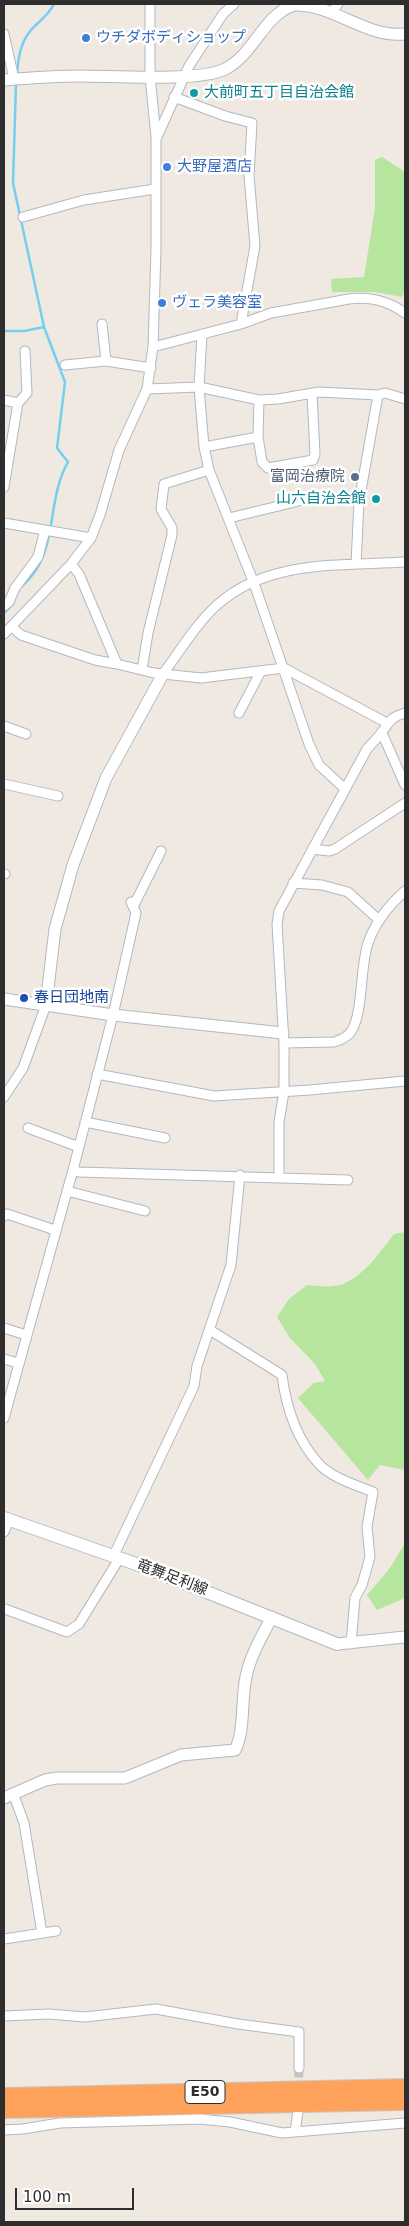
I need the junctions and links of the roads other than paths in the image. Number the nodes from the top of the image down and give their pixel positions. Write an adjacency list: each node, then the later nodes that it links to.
1 (150, 4): 7 (street)
2 (234, 4): 8 (street)
3 (286, 5): 4 (street); 8 (street)
4 (335, 8): 6 (street)
5 (4, 34): 9 (street)
6 (405, 34)
7 (150, 76): 8 (street); 9 (street); 11 (street)
8 (185, 76): 10 (street)
9 (9, 79)
10 (174, 97): 11 (street); 16 (street)
11 (156, 137): 12 (street)
12 (155, 189): 13 (street); 18 (street)
13 (23, 217)
14 (405, 313): 16 (street)
15 (102, 324): 20 (street)
16 (240, 324): 17 (street)
17 (202, 334): 18 (street); 23 (street)
18 (153, 346): 22 (street)
19 (25, 351): 30 (street)
20 (106, 361): 21 (street); 22 (street)
21 (64, 365)
22 (151, 368): 24 (street)
23 (199, 387): 24 (street); 29 (street); 32 (street)
24 (147, 390): 39 (street)
25 (312, 394): 26 (street); 29 (street); 31 (street)
26 (378, 395): 27 (street); 42 (street)
27 (405, 398)
28 (4, 400): 30 (street)
29 (259, 400): 31 (street)
30 (18, 403): 34 (street)
31 (258, 437): 32 (street)
32 (204, 447): 33 (street)
33 (209, 470): 36 (street); 49 (street)
34 (4, 487)
35 (299, 501): 36 (street)
36 (229, 518): 43 (street)
37 (4, 523): 38 (street)
38 (45, 530): 39 (street); 44 (street)
39 (90, 538): 41 (street)
40 (405, 562): 42 (street)
41 (71, 564): 45 (street); 47 (street)
42 (356, 564): 43 (street)
43 (253, 582): 48 (street); 51 (street)
44 (4, 606)
45 (12, 627): 46 (street); 47 (street)
46 (4, 634)
47 (117, 664): 49 (street)
48 (284, 668): 50 (street); 54 (street); 60 (street)
49 (142, 670): 51 (street)
50 (261, 671): 51 (street); 52 (street)
51 (163, 674): 69 (street)
52 (239, 713)
53 (405, 713): 54 (street)
54 (387, 723): 56 (street)
55 (4, 726): 57 (street)
56 (382, 733): 59 (street); 60 (street)
57 (26, 734)
58 (4, 784): 61 (street)
59 (405, 785)
60 (345, 789): 63 (street)
61 (58, 796)
62 (405, 803): 63 (street)
63 (312, 849): 65 (street)
64 (161, 851): 70 (street)
65 (293, 883): 67 (street); 71 (street)
66 (405, 891): 67 (street)
67 (379, 920): 71 (street)
68 (4, 999): 69 (street)
69 (46, 1005): 70 (street); 75 (street)
70 (113, 1015): 71 (street); 72 (street)
71 (283, 1038): 74 (street)
72 (97, 1074): 74 (street); 76 (street)
73 (405, 1081): 74 (street)
74 (284, 1092): 82 (street)
75 (4, 1096)
76 (85, 1122): 78 (street); 79 (street)
77 (28, 1128): 79 (street)
78 (165, 1138)
79 (79, 1147): 80 (street)
80 (73, 1170): 81 (street); 84 (street)
81 (240, 1175): 82 (street); 89 (street)
82 (279, 1178): 83 (street)
83 (348, 1180)
84 (67, 1191): 85 (street); 87 (street)
85 (145, 1211)
86 (4, 1216): 87 (street)
87 (55, 1230): 90 (street)
88 (4, 1328): 90 (street)
89 (210, 1330): 96 (street); 101 (street)
90 (26, 1335): 92 (street)
91 (4, 1359): 92 (street)
92 (18, 1364): 93 (street)
93 (4, 1418)
94 (6, 1519): 95 (street); 96 (main road, 竜舞足利線)
95 (4, 1532)
96 (116, 1558): 97 (street); 98 (main road, 竜舞足利線)
97 (4, 1609)
98 (272, 1617): 100 (main road, 竜舞足利線); 102 (street)
99 (405, 1637): 101 (street)
100 (337, 1644): 101 (street)
101 (351, 1644)
102 (8, 1795): 104 (street)
103 (56, 1931): 104 (street)
104 (42, 1933): 105 (street)
105 (4, 1939)
106 (4, 2016): 107 (street)
107 (298, 2068)
108 (405, 2087): 109 (highway, E50)
109 (4, 2096)
110 (405, 2102): 111 (highway, E50)
111 (4, 2110)
112 (298, 2112): 115 (street)
113 (405, 2123): 115 (street)
114 (4, 2130): 115 (street)
115 (295, 2132)

